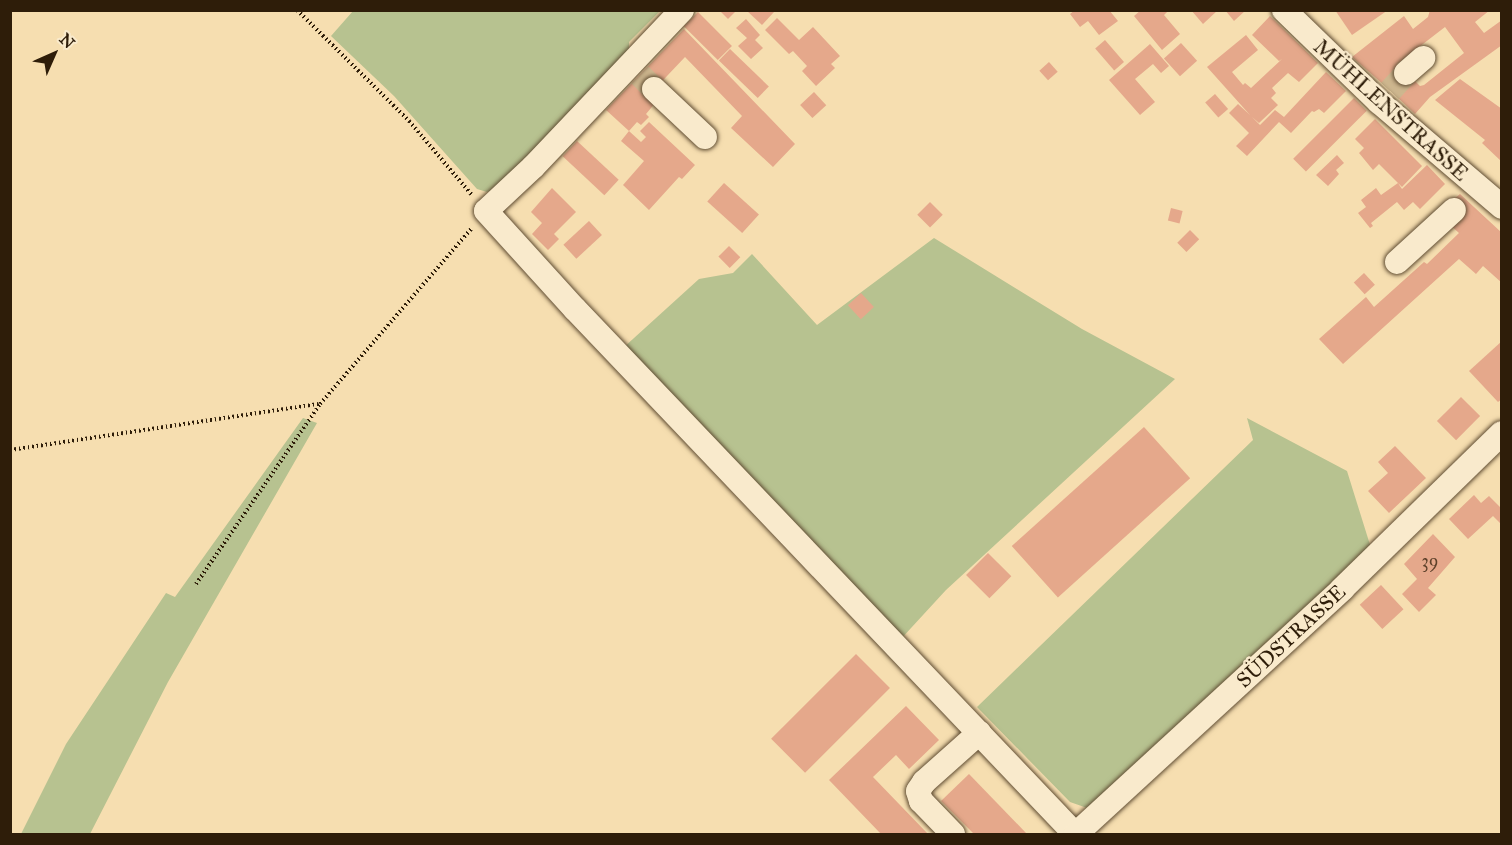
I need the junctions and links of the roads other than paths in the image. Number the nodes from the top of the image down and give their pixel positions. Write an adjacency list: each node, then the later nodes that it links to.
1 (682, 10): 3 (street)
2 (1284, 10): 5 (street, MÜHLENSTRASSE)
3 (641, 77): 4 (street); 9 (street)
4 (705, 138)
5 (1464, 198): 6 (street, MÜHLENSTRASSE); 7 (street)
6 (1502, 207)
7 (1397, 262)
8 (1502, 433): 11 (street, SÜDSTRASSE)
9 (979, 733): 10 (street); 11 (street)
10 (953, 834)
11 (1075, 834)

